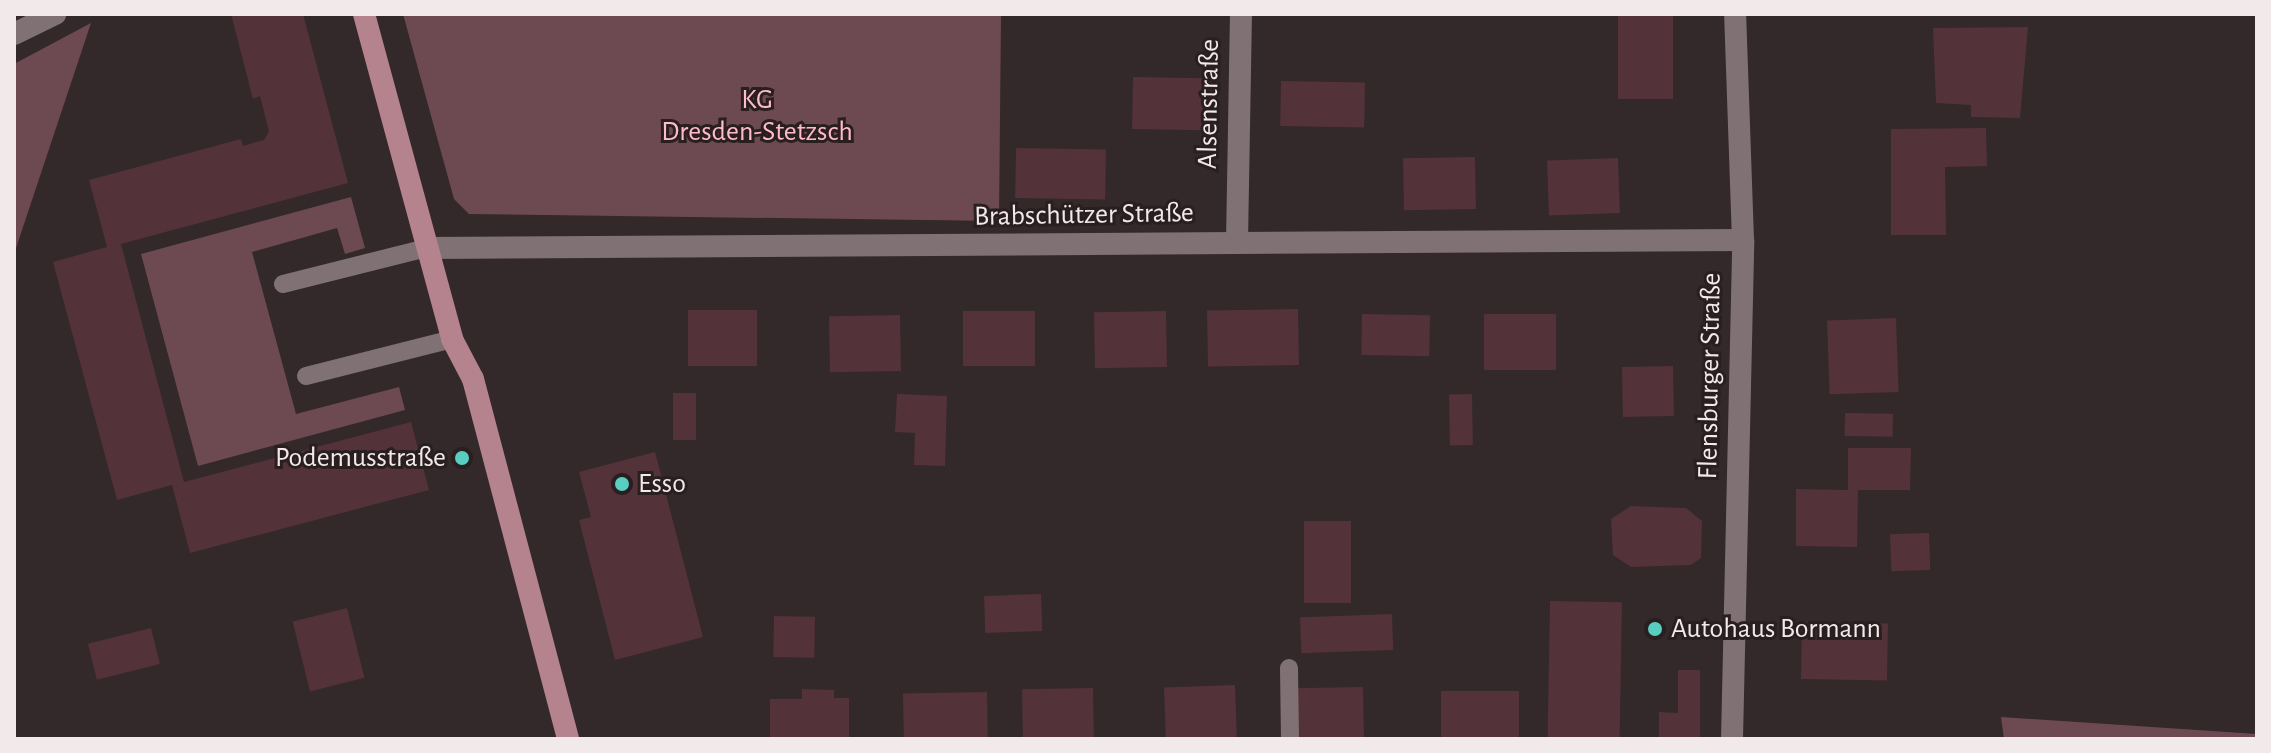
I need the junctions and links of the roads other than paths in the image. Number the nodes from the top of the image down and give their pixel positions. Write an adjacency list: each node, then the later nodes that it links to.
1 (55, 14): 5 (street)
2 (364, 14): 8 (main road)
3 (1241, 14): 7 (street, Alsenstraße)
4 (1735, 14): 6 (street, Flensburger Straße)
5 (14, 34)
6 (1743, 240): 7 (street, Brabschützer Straße); 15 (street, Flensburger Straße)
7 (1237, 242): 8 (street, Brabschützer Straße)
8 (426, 248): 9 (lane); 10 (main road)
9 (283, 284)
10 (452, 339): 11 (lane); 13 (main road)
11 (306, 376)
12 (1289, 668): 14 (lane)
13 (568, 739)
14 (1290, 739)
15 (1732, 739)

